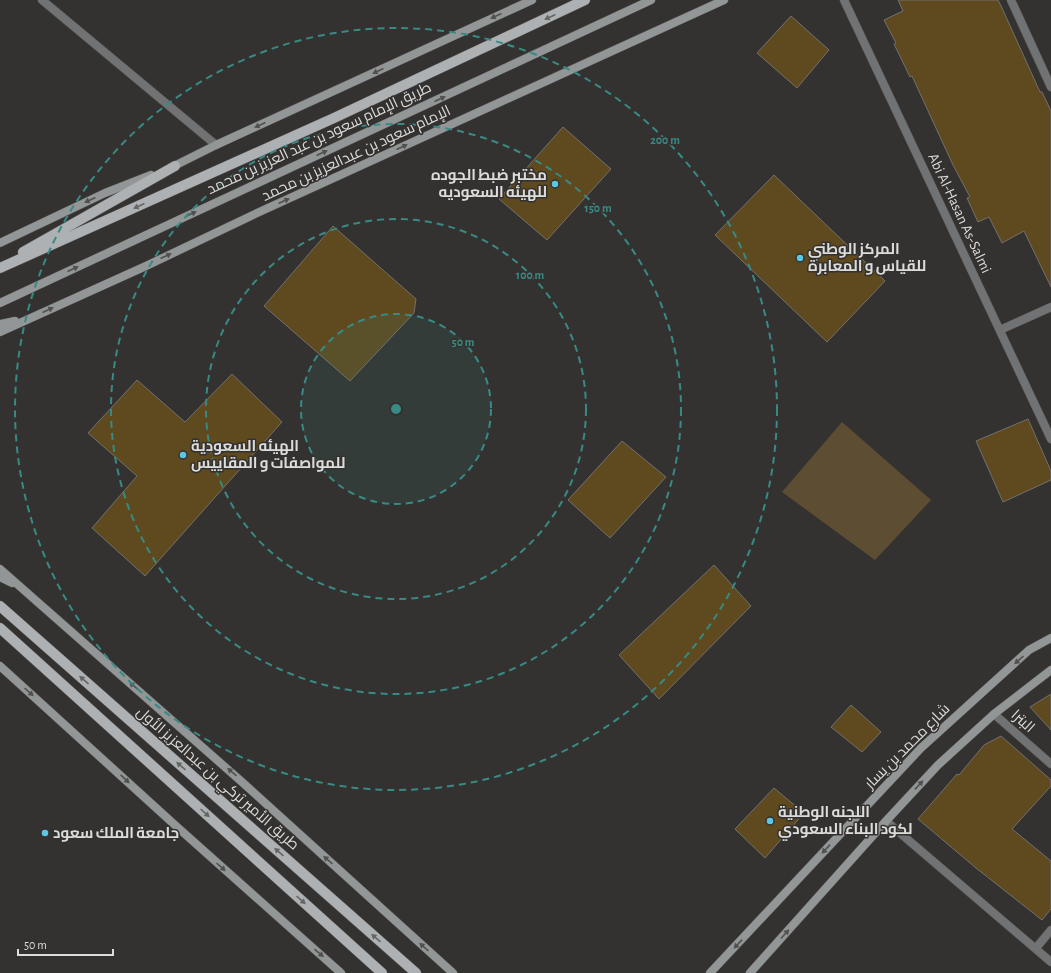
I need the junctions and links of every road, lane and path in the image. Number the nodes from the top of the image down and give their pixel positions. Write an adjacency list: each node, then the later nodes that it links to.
1 (42, 0): 9 (street)
2 (532, 0): 9 (main road, one-way to 9)
3 (585, 0): 12 (main road, طريق الإمام سعود بن عبد العزيز بن محمد, one-way to 12)
4 (651, 0): 13 (main road, طريق الإمام سعود بن عبد العزيز بن محمد, one-way to 4)
5 (724, 0): 15 (main road, الإمام سعود بن عبدالعزيز بن محمد, one-way to 5)
6 (844, 0): 17 (street, Abi Al-Hasan As-Salmi)
7 (1011, 0): 8 (street)
8 (1051, 87)
9 (216, 145): 10 (main road)
10 (175, 166): 11 (main road, one-way to 11); 12 (main road)
11 (0, 243)
12 (0, 267)
13 (0, 303)
14 (1051, 307): 17 (street)
15 (35, 316): 16 (main road); 18 (main road, الإمام سعود بن عبدالعزيز بن محمد)
16 (0, 324)
17 (1000, 330): 19 (street, Abi Al-Hasan As-Salmi)
18 (0, 332)
19 (1051, 439)
20 (0, 569): 22 (main road)
21 (0, 578): 22 (main road)
22 (24, 589): 37 (main road, one-way to 22)
23 (0, 606): 36 (main road, طريق الأمير تركي بن عبدالعزيز الأول, one-way to 23)
24 (0, 628): 35 (main road, one-way to 35)
25 (1051, 638): 38 (main road, شارع محمد بن يسار, one-way to 38)
26 (0, 666): 34 (main road, one-way to 34)
27 (1051, 670): 28 (main road)
28 (994, 714): 29 (street, البترا); 30 (main road, one-way to 28)
29 (1051, 764)
30 (886, 821): 32 (street); 39 (main road, one-way to 30)
31 (1051, 930): 32 (street)
32 (1036, 948): 33 (street)
33 (1051, 962)
34 (341, 973)
35 (382, 973)
36 (416, 973)
37 (453, 973)
38 (710, 973)
39 (750, 973)

